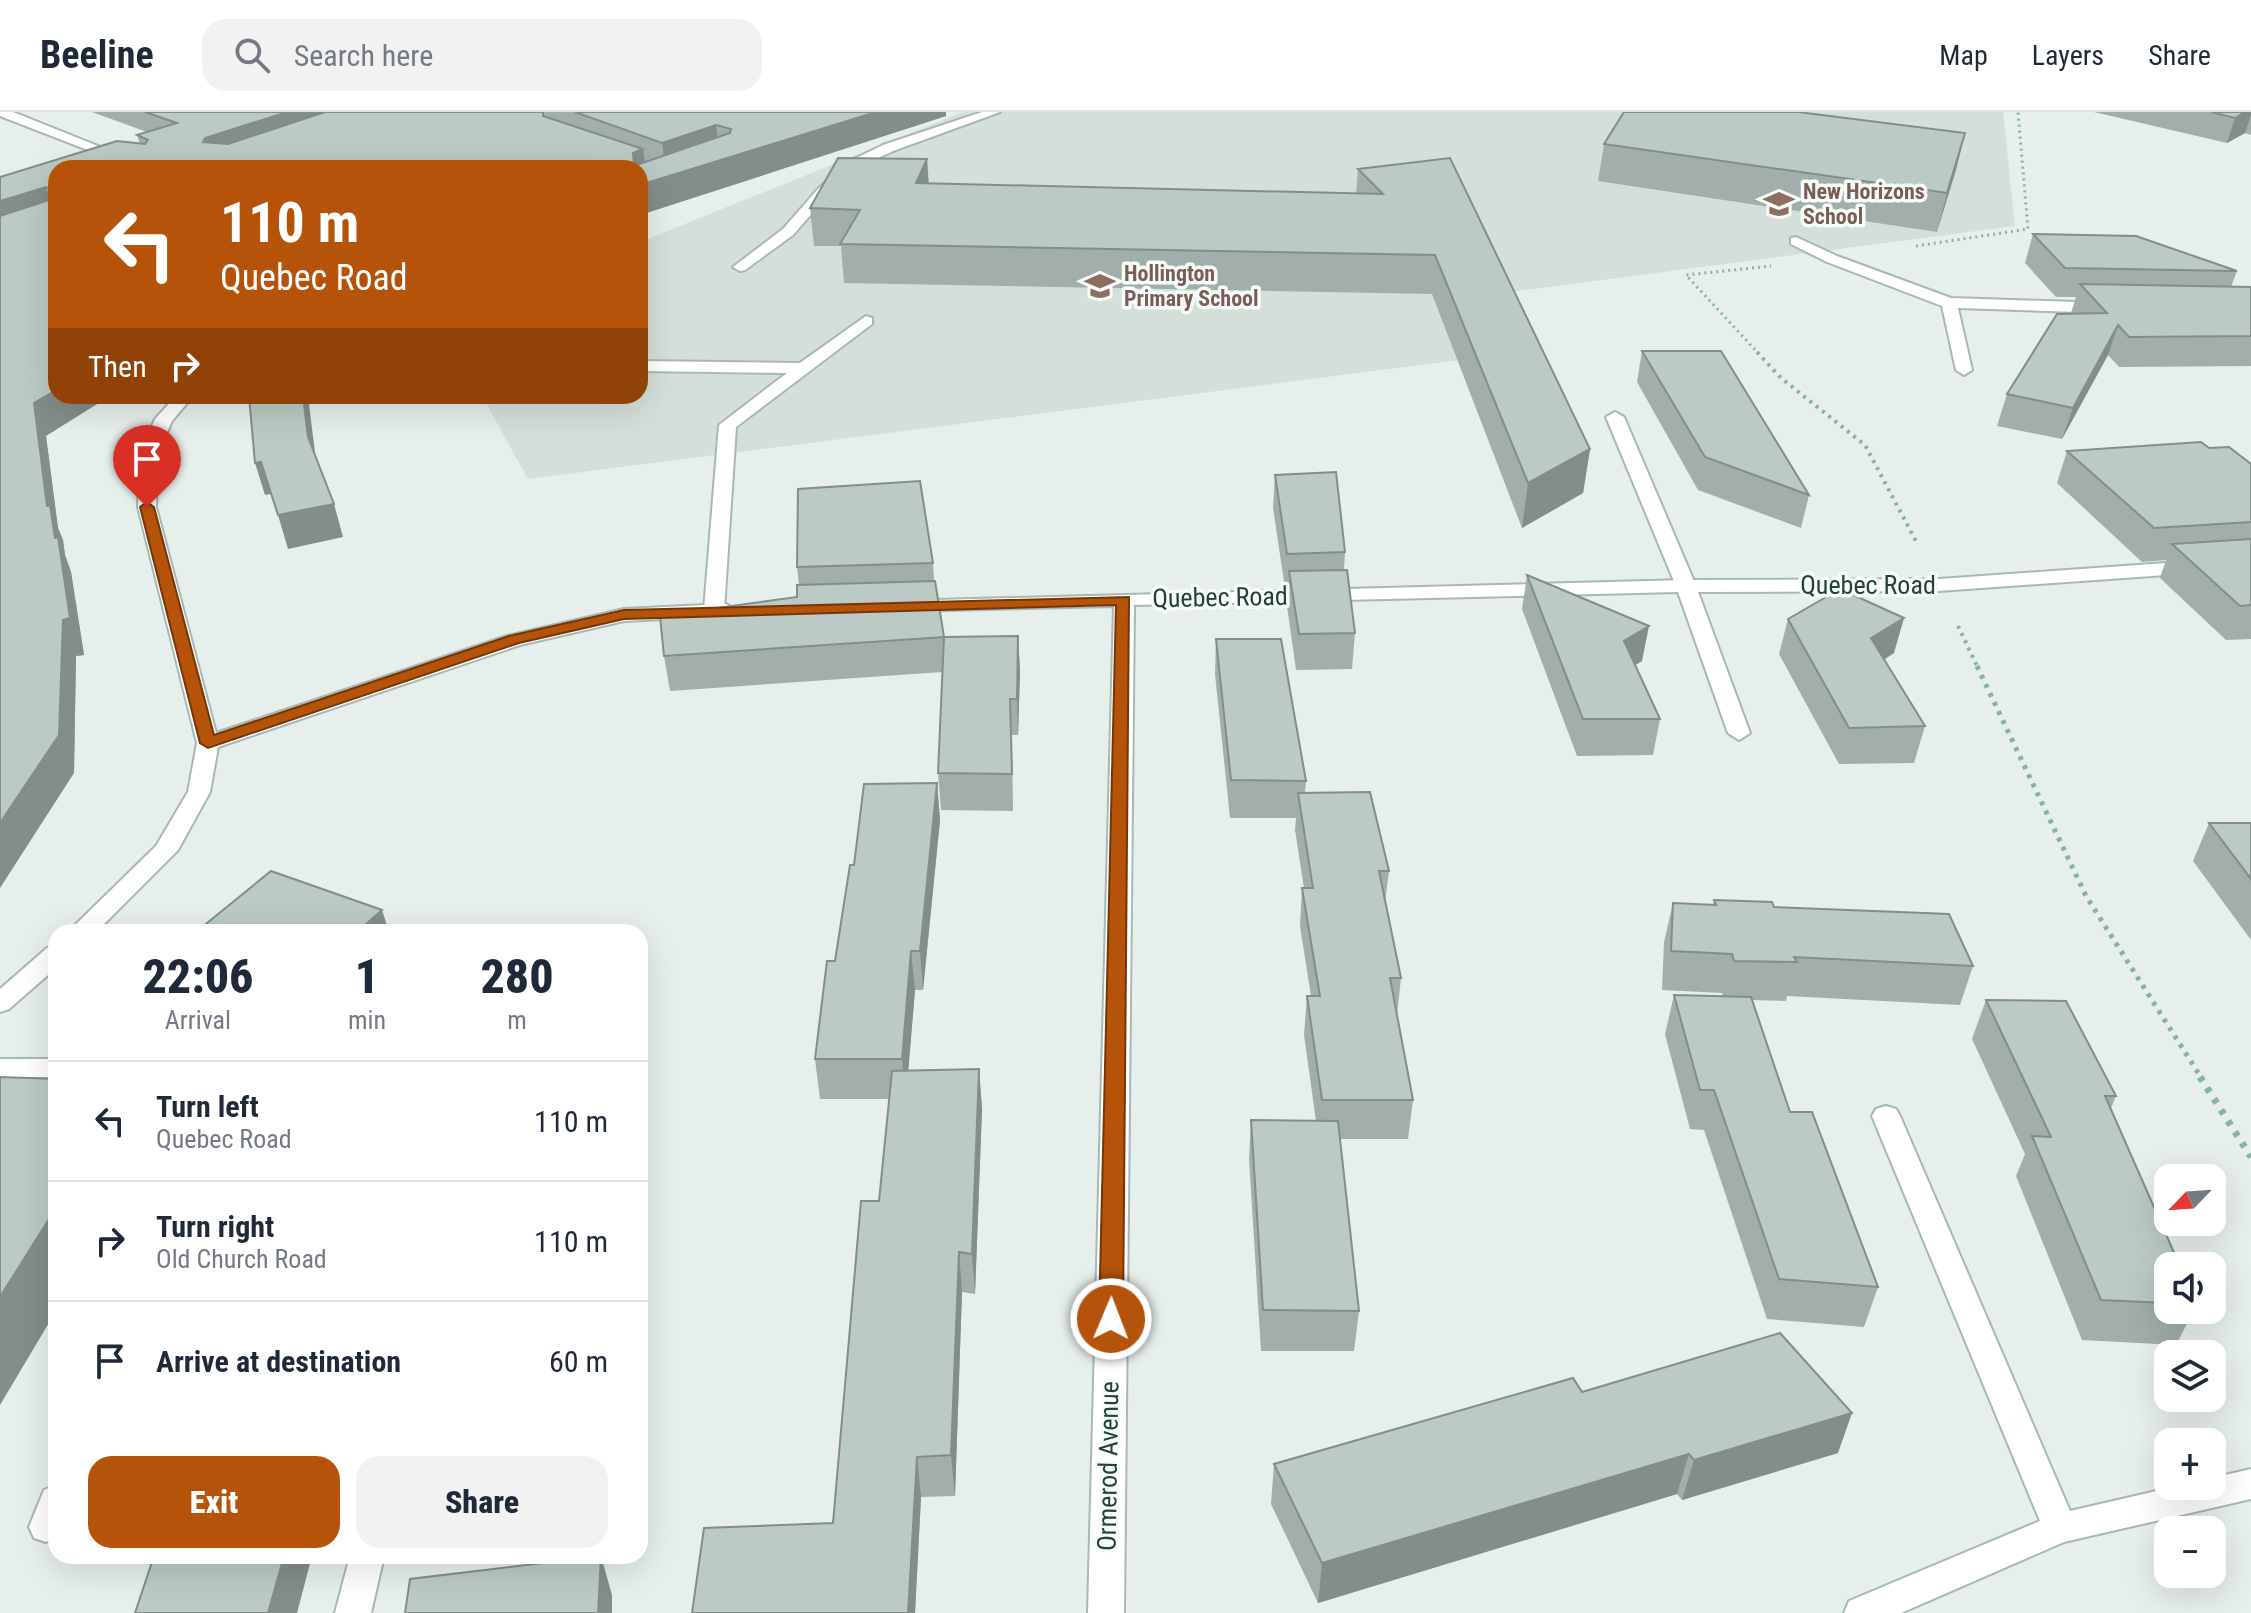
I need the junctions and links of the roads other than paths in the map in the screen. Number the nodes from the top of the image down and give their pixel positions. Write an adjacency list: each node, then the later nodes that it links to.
1 (2, 112): 3 (street)
2 (994, 112): 5 (street)
3 (125, 160)
4 (1796, 241): 6 (street)
5 (740, 267)
6 (1949, 303): 7 (street); 11 (street)
7 (2118, 308)
8 (866, 321): 10 (street)
9 (648, 366): 10 (street)
10 (804, 368): 18 (street)
11 (1964, 370)
12 (178, 404): 21 (street)
13 (1615, 417): 15 (street)
14 (2251, 563): 15 (street, Quebec Road)
15 (1686, 586): 16 (street, Quebec Road); 20 (street)
16 (1124, 600): 17 (street, Quebec Road); 32 (street, Ormerod Avenue)
17 (887, 606)
18 (714, 610): 19 (street); 21 (street)
19 (745, 610)
20 (1739, 733)
21 (208, 743): 22 (street)
22 (89, 924)
23 (48, 961): 24 (street)
24 (0, 1003)
25 (0, 1068): 26 (street)
26 (48, 1068)
27 (1886, 1116): 29 (street)
28 (2251, 1484): 29 (street)
29 (2060, 1528): 33 (street)
30 (365, 1564): 31 (street)
31 (353, 1613)
32 (1106, 1613)
33 (1862, 1613)

